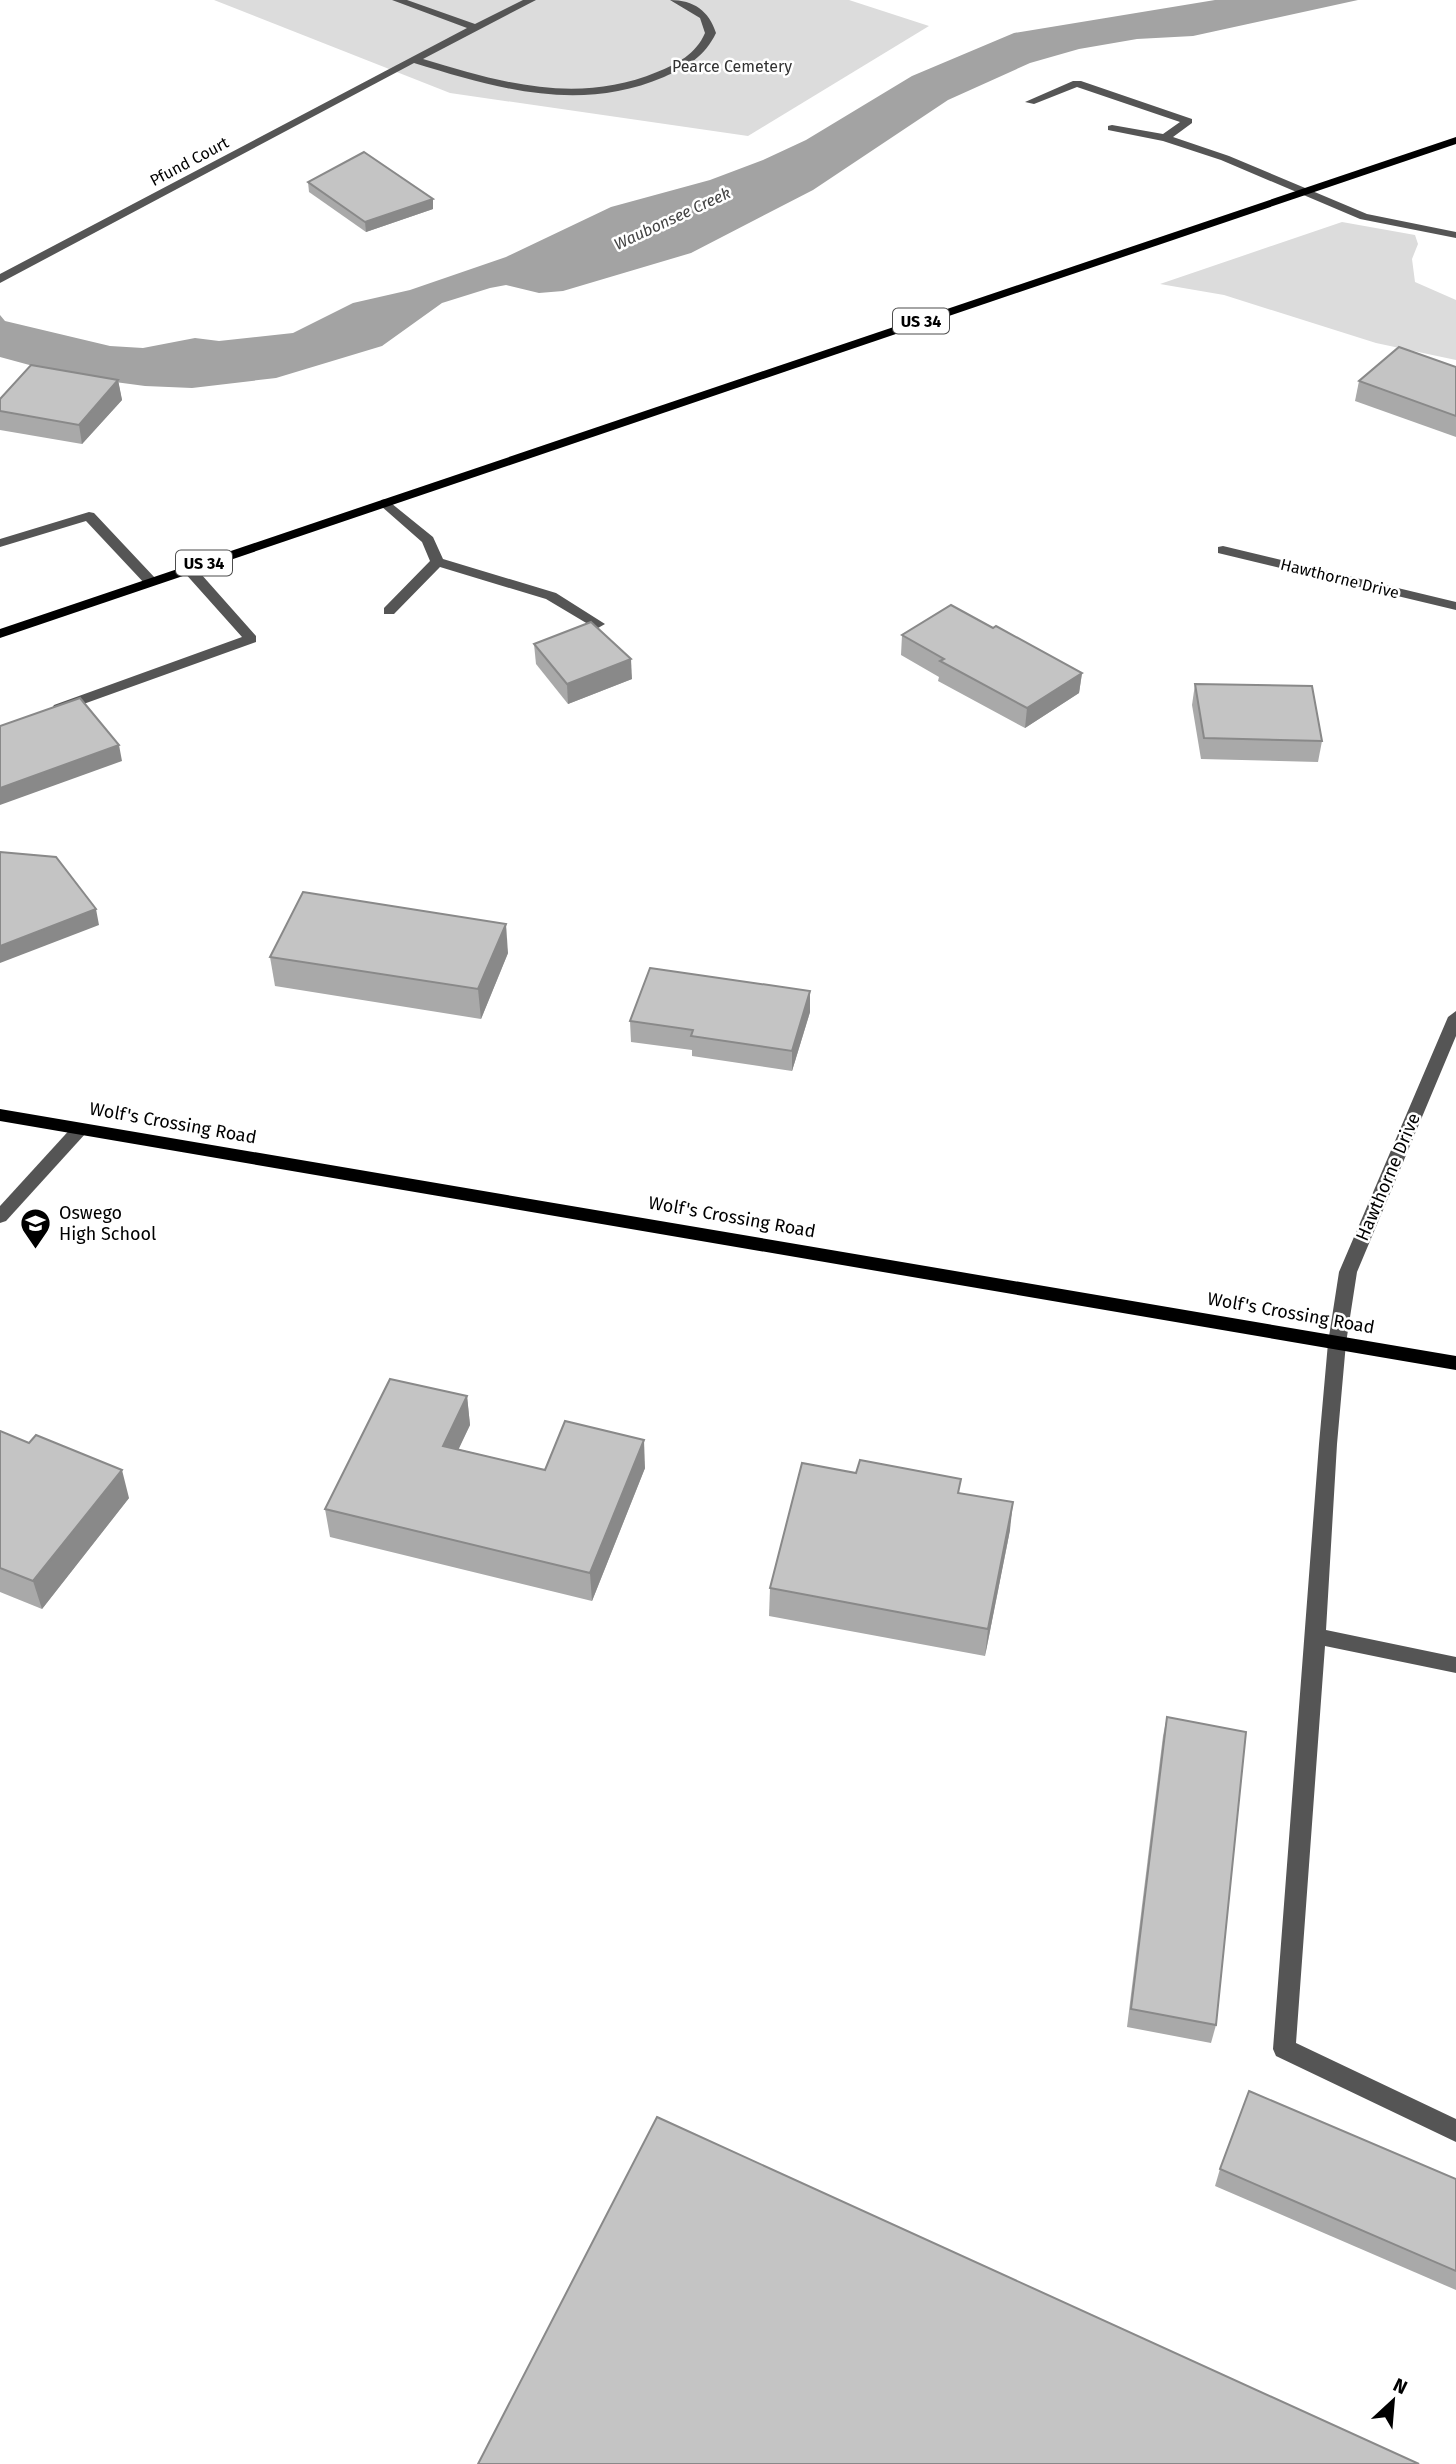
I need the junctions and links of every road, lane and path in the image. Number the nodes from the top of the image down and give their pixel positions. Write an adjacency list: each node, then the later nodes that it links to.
1 (397, 0): 4 (street)
2 (531, 0): 4 (street, Pfund Court)
3 (675, 0): 5 (street)
4 (476, 28): 5 (street, Pfund Court)
5 (413, 59): 12 (street, Pfund Court)
6 (1030, 102): 8 (street)
7 (1112, 128): 8 (street)
8 (1165, 138): 10 (street)
9 (1456, 140): 10 (main road, US 34)
10 (1306, 191): 11 (street); 13 (main road, US 34)
11 (1456, 235)
12 (0, 279)
13 (386, 503): 16 (street); 17 (main road, US 34)
14 (0, 543): 18 (street)
15 (1223, 550): 19 (street, Hawthorne Drive)
16 (437, 562): 20 (street); 21 (street)
17 (188, 568): 18 (main road, US 34); 23 (street)
18 (151, 582): 22 (main road, US 34)
19 (1456, 606)
20 (388, 611)
21 (598, 624)
22 (0, 634)
23 (50, 711)
24 (1456, 1017): 28 (street, Hawthorne Drive)
25 (0, 1115): 26 (main road, Wolf's Crossing Road)
26 (80, 1129): 27 (street); 28 (main road, Wolf's Crossing Road)
27 (0, 1217)
28 (1337, 1343): 29 (main road, Wolf's Crossing Road); 30 (street, Hawthorne Drive)
29 (1456, 1363)
30 (1316, 1636): 31 (street); 32 (street, Hawthorne Drive)
31 (1456, 1665)
32 (1456, 2131)

